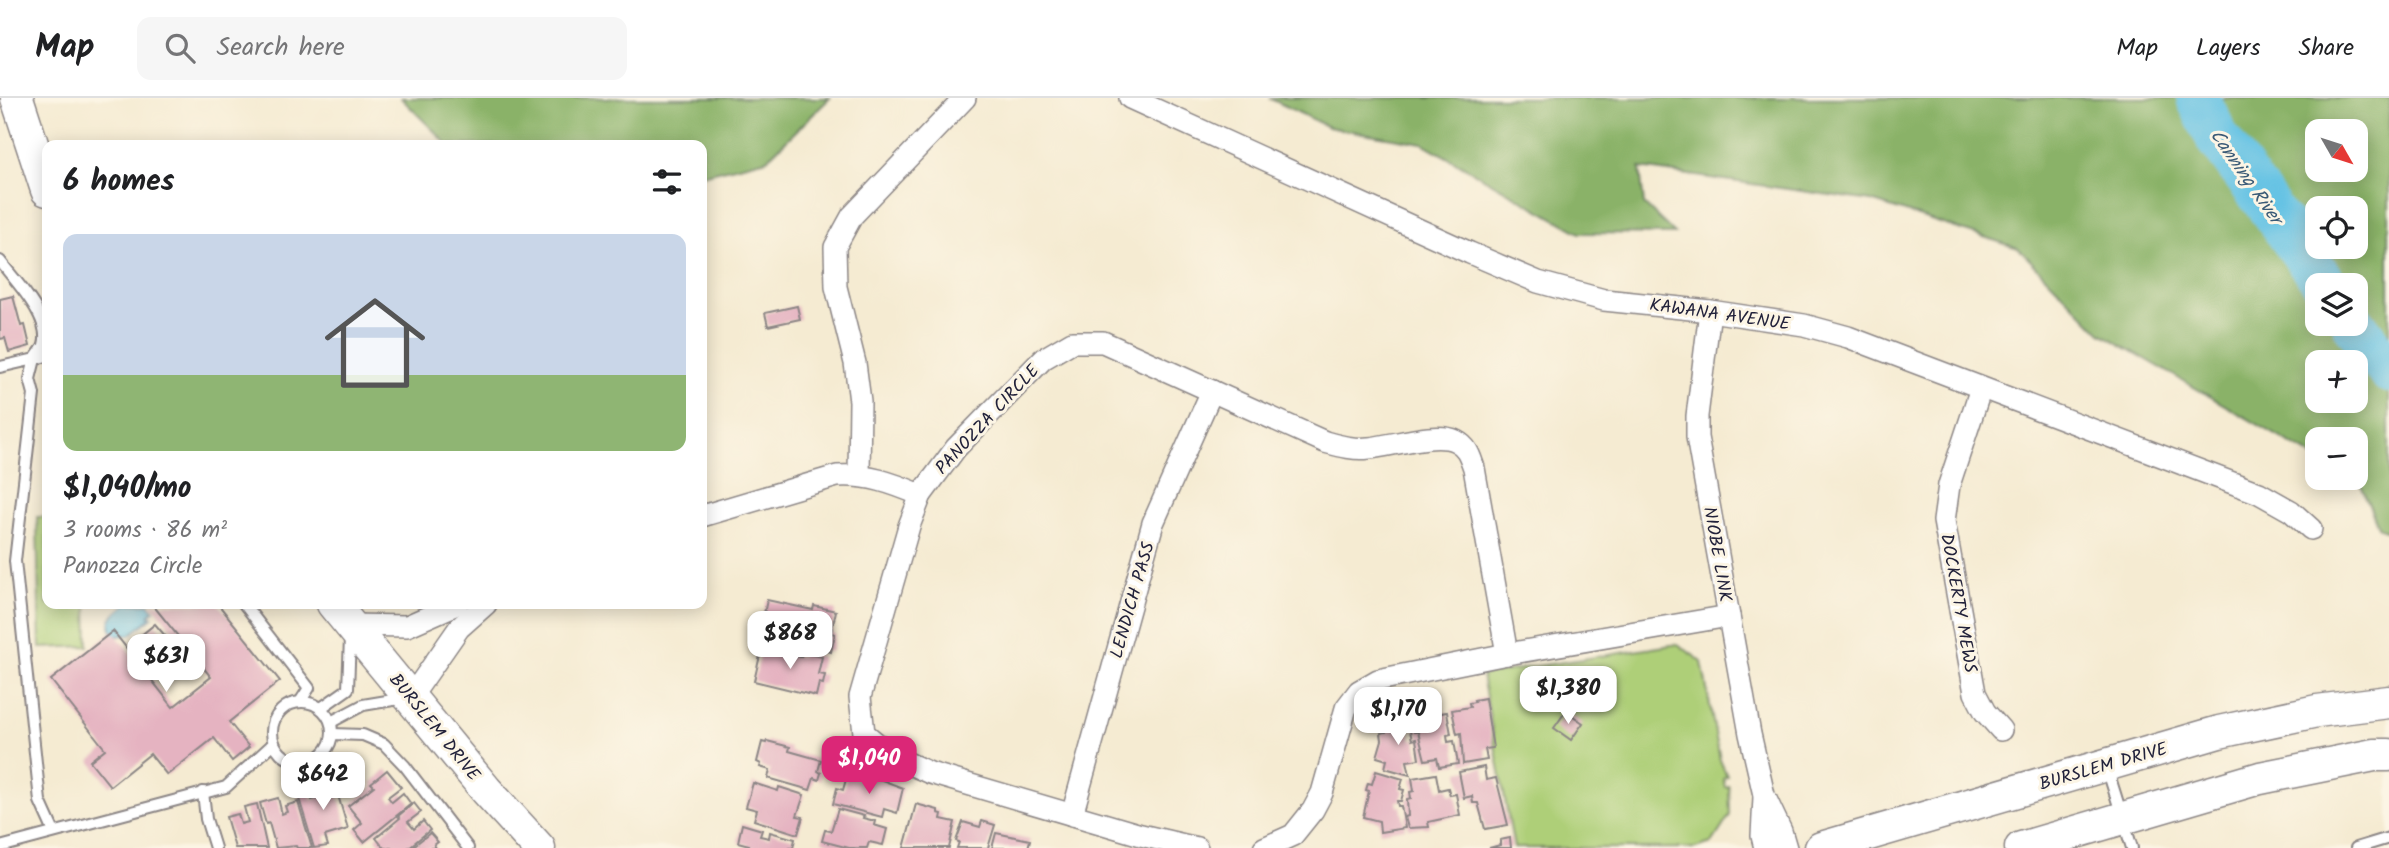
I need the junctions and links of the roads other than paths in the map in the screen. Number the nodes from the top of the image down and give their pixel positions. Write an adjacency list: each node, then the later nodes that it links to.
1 (17, 98): 4 (main road)
2 (965, 98): 14 (street)
3 (1130, 98): 6 (street, KAWANA AVENUE)
4 (42, 175)
5 (0, 261): 7 (lane)
6 (1710, 311): 12 (street, KAWANA AVENUE); 22 (street, NIOBE LINK)
7 (42, 322)
8 (42, 348): 10 (lane)
9 (42, 357): 10 (lane)
10 (34, 359): 11 (lane); 36 (lane)
11 (0, 368)
12 (1981, 388): 17 (street, KAWANA AVENUE); 29 (street, DOCKERTY MEWS)
13 (1212, 391): 15 (street, PANOZZA CIRCLE); 23 (street, PANOZZA CIRCLE); 35 (street, LENDICH PASS)
14 (859, 475): 15 (street); 16 (street)
15 (921, 495): 35 (street, PANOZZA CIRCLE)
16 (707, 514)
17 (2311, 529)
18 (248, 609): 25 (lane)
19 (446, 609): 21 (street)
20 (480, 609): 24 (street)
21 (342, 614): 24 (main road, BURSLEM DRIVE); 27 (lane)
22 (1729, 616): 23 (street); 34 (street, NIOBE LINK)
23 (1507, 654): 44 (street)
24 (411, 697): 28 (lane); 42 (main road, BURSLEM DRIVE)
25 (300, 702): 27 (lane); 30 (lane)
26 (2389, 702): 32 (main road, BURSLEM DRIVE)
27 (321, 708): 28 (lane)
28 (331, 728): 30 (lane); 41 (lane)
29 (2001, 730)
30 (274, 743): 33 (lane)
31 (2389, 755): 37 (main road)
32 (2106, 765): 37 (lane); 47 (main road, BURSLEM DRIVE)
33 (203, 792): 36 (lane); 40 (lane)
34 (1764, 795): 45 (street, NIOBE LINK); 46 (street, NIOBE LINK)
35 (1072, 815): 43 (street, PANOZZA CIRCLE)
36 (54, 832): 39 (lane)
37 (2129, 833): 48 (main road)
38 (2389, 838): 49 (lane)
39 (0, 847)
40 (215, 848)
41 (468, 848)
42 (539, 848)
43 (1197, 848)
44 (1264, 848)
45 (1765, 848)
46 (1786, 848)
47 (1821, 848)
48 (2021, 848)
49 (2356, 848)

